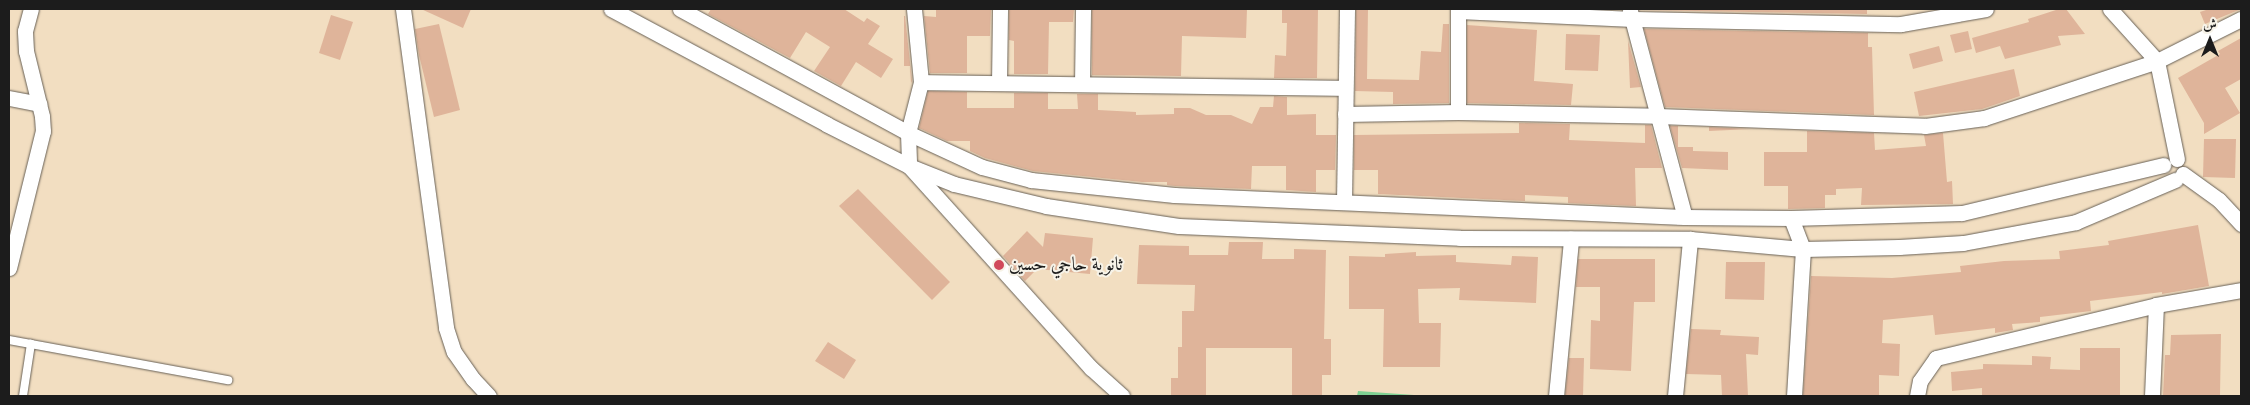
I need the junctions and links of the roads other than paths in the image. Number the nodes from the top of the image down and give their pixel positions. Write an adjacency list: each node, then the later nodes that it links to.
1 (30, 9): 20 (street)
2 (403, 9): 43 (street)
3 (611, 9): 26 (street)
4 (682, 9): 24 (street)
5 (1000, 9): 16 (street)
6 (1083, 9): 17 (street)
7 (1347, 9): 18 (street)
8 (1986, 9): 12 (street)
9 (2110, 9): 14 (street)
10 (912, 10): 15 (street)
11 (1458, 10): 12 (street); 21 (street)
12 (1631, 14): 23 (street)
13 (2241, 19): 14 (street)
14 (2158, 62): 23 (street); 25 (street)
15 (920, 82): 16 (street); 24 (street)
16 (1000, 83): 17 (street)
17 (1082, 84): 18 (street)
18 (1345, 88): 22 (street)
19 (9, 98): 20 (street)
20 (39, 104): 36 (street)
21 (1458, 112): 22 (street); 23 (street)
22 (1345, 114): 29 (street)
23 (1658, 116): 30 (street)
24 (908, 133): 26 (street); 29 (street)
25 (2178, 159): 27 (street); 28 (street)
26 (909, 166): 33 (street); 44 (street)
27 (2163, 166): 28 (street); 31 (street)
28 (2179, 177): 32 (street); 35 (street)
29 (1344, 201): 30 (street)
30 (1685, 217): 31 (street)
31 (1791, 218): 35 (street)
32 (2241, 226)
33 (1571, 239): 34 (street); 45 (street)
34 (1690, 239): 35 (street); 46 (street)
35 (1803, 250): 47 (street)
36 (9, 268)
37 (2241, 290): 38 (street)
38 (2156, 305): 48 (street); 49 (street)
39 (9, 340): 40 (lane)
40 (31, 344): 41 (lane); 42 (lane)
41 (228, 380)
42 (23, 396)
43 (489, 396)
44 (1122, 396)
45 (1556, 396)
46 (1675, 396)
47 (1794, 396)
48 (1917, 396)
49 (2152, 396)

